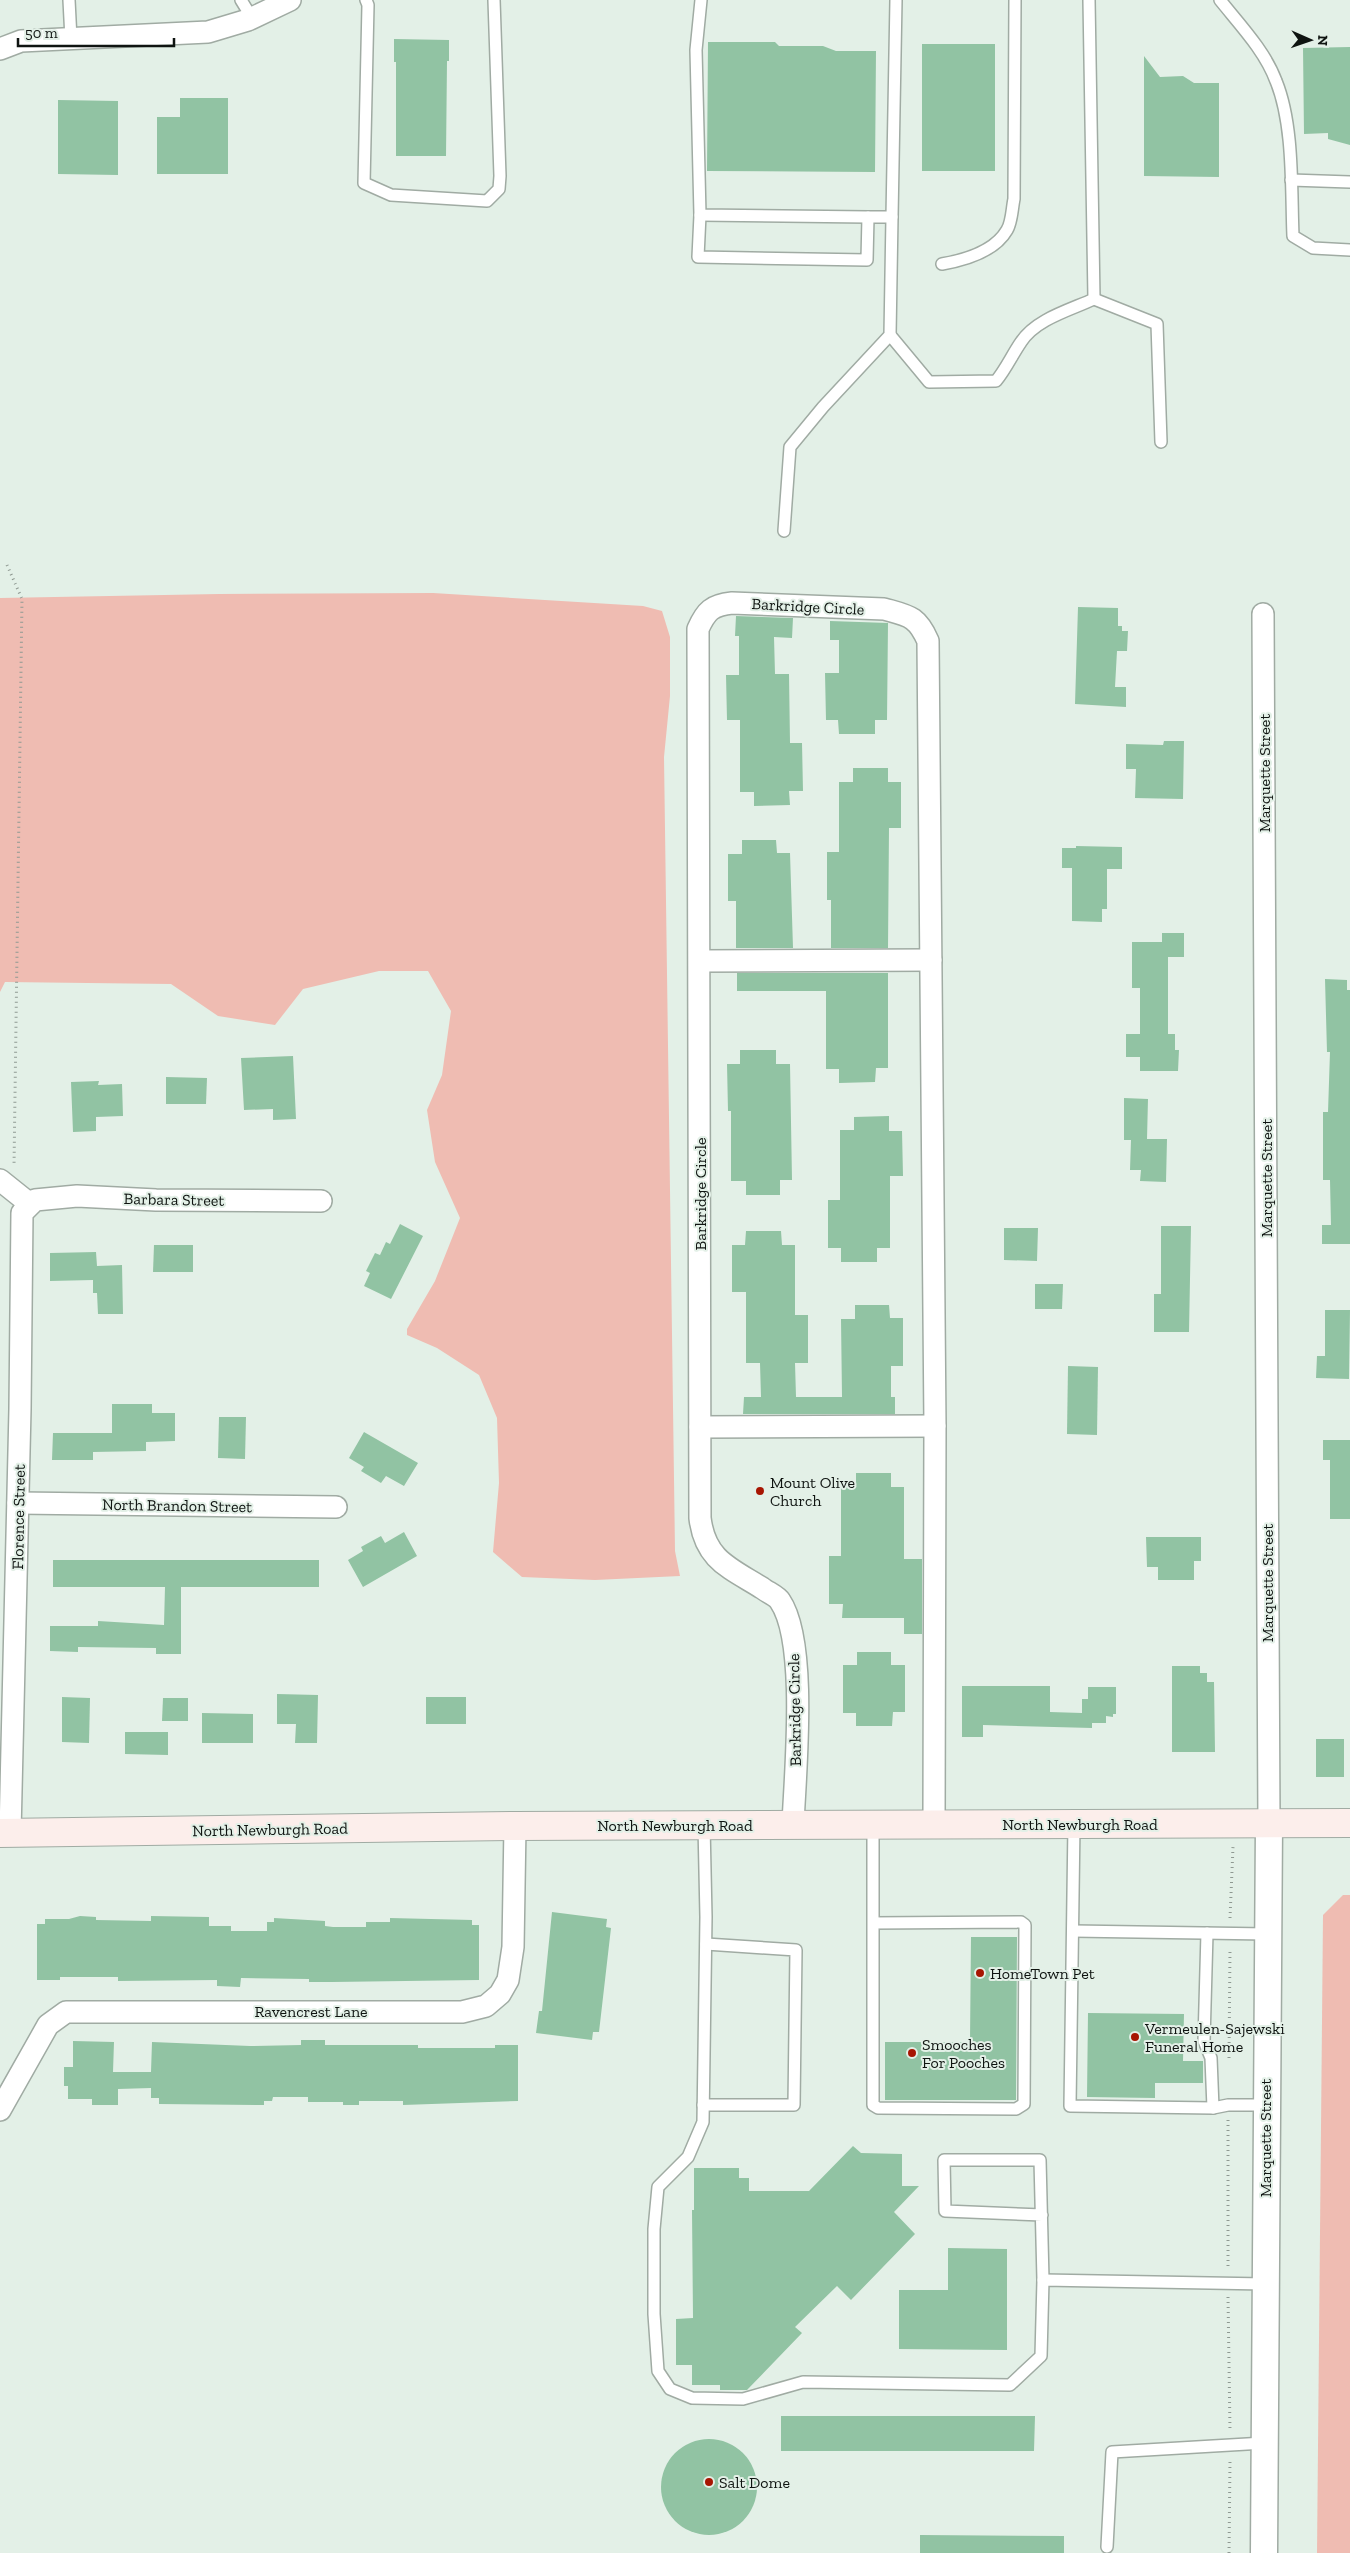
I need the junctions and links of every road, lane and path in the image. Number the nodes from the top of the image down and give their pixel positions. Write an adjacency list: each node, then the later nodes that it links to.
1 (69, 0): 12 (lane)
2 (241, 0): 11 (lane)
3 (290, 0): 11 (street)
4 (366, 0): 5 (lane)
5 (494, 0)
6 (701, 0): 16 (lane)
7 (896, 0): 17 (lane)
8 (1015, 0): 20 (lane)
9 (1089, 0): 21 (lane)
10 (1220, 0): 14 (lane)
11 (252, 18): 12 (street)
12 (71, 39): 13 (street)
13 (1, 47)
14 (1291, 180): 15 (lane); 19 (lane)
15 (1350, 182)
16 (700, 215): 18 (lane); 18 (lane)
17 (892, 216): 18 (lane); 22 (lane)
18 (868, 217)
19 (1350, 250)
20 (942, 264)
21 (1094, 299): 22 (lane); 23 (lane)
22 (890, 335): 24 (lane)
23 (1162, 442)
24 (784, 530)
25 (7, 565): 29 (path)
26 (1263, 614): 41 (street, Marquette Street)
27 (931, 960): 28 (street); 28 (street, Barkridge Circle); 31 (street, Barkridge Circle)
28 (700, 961): 32 (street, Barkridge Circle)
29 (14, 1192): 30 (street, Barbara Street); 33 (street, Florence Street)
30 (320, 1201)
31 (934, 1426): 32 (street); 38 (street, Barkridge Circle)
32 (700, 1427): 36 (street, Barkridge Circle)
33 (18, 1503): 34 (street, North Brandon Street); 44 (street, Florence Street)
34 (336, 1507)
35 (1350, 1823): 41 (main road, North Newburgh Road)
36 (793, 1824): 37 (main road, North Newburgh Road); 42 (main road, North Newburgh Road)
37 (873, 1824): 38 (main road, North Newburgh Road); 45 (lane)
38 (934, 1824): 39 (main road, North Newburgh Road)
39 (1074, 1824): 40 (main road, North Newburgh Road); 46 (lane)
40 (1233, 1824): 41 (main road, North Newburgh Road); 48 (path)
41 (1269, 1824): 49 (street, Marquette Street)
42 (704, 1825): 43 (main road, North Newburgh Road); 50 (lane)
43 (514, 1826): 44 (main road, North Newburgh Road); 56 (street, Ravencrest Lane)
44 (5, 1833)
45 (873, 1923): 45 (lane)
46 (1073, 1930): 47 (lane); 55 (lane)
47 (1207, 1933): 48 (lane); 55 (lane)
48 (1230, 1934): 49 (lane); 51 (path)
49 (1267, 1934): 54 (street, Marquette Street)
50 (706, 1944): 52 (lane); 52 (lane)
51 (1228, 2067)
52 (703, 2105): 58 (lane)
53 (1228, 2105): 54 (lane); 55 (lane); 60 (path)
54 (1265, 2105): 59 (street, Marquette Street)
55 (1213, 2108)
56 (0, 2110)
57 (1042, 2215): 57 (lane); 58 (lane)
58 (1044, 2280): 60 (lane)
59 (1265, 2284): 60 (lane); 61 (street, Marquette Street)
60 (1228, 2285): 62 (path)
61 (1264, 2443): 62 (lane); 65 (street, Marquette Street)
62 (1230, 2446): 63 (lane); 64 (path)
63 (1107, 2547)
64 (1229, 2553)
65 (1264, 2553)

